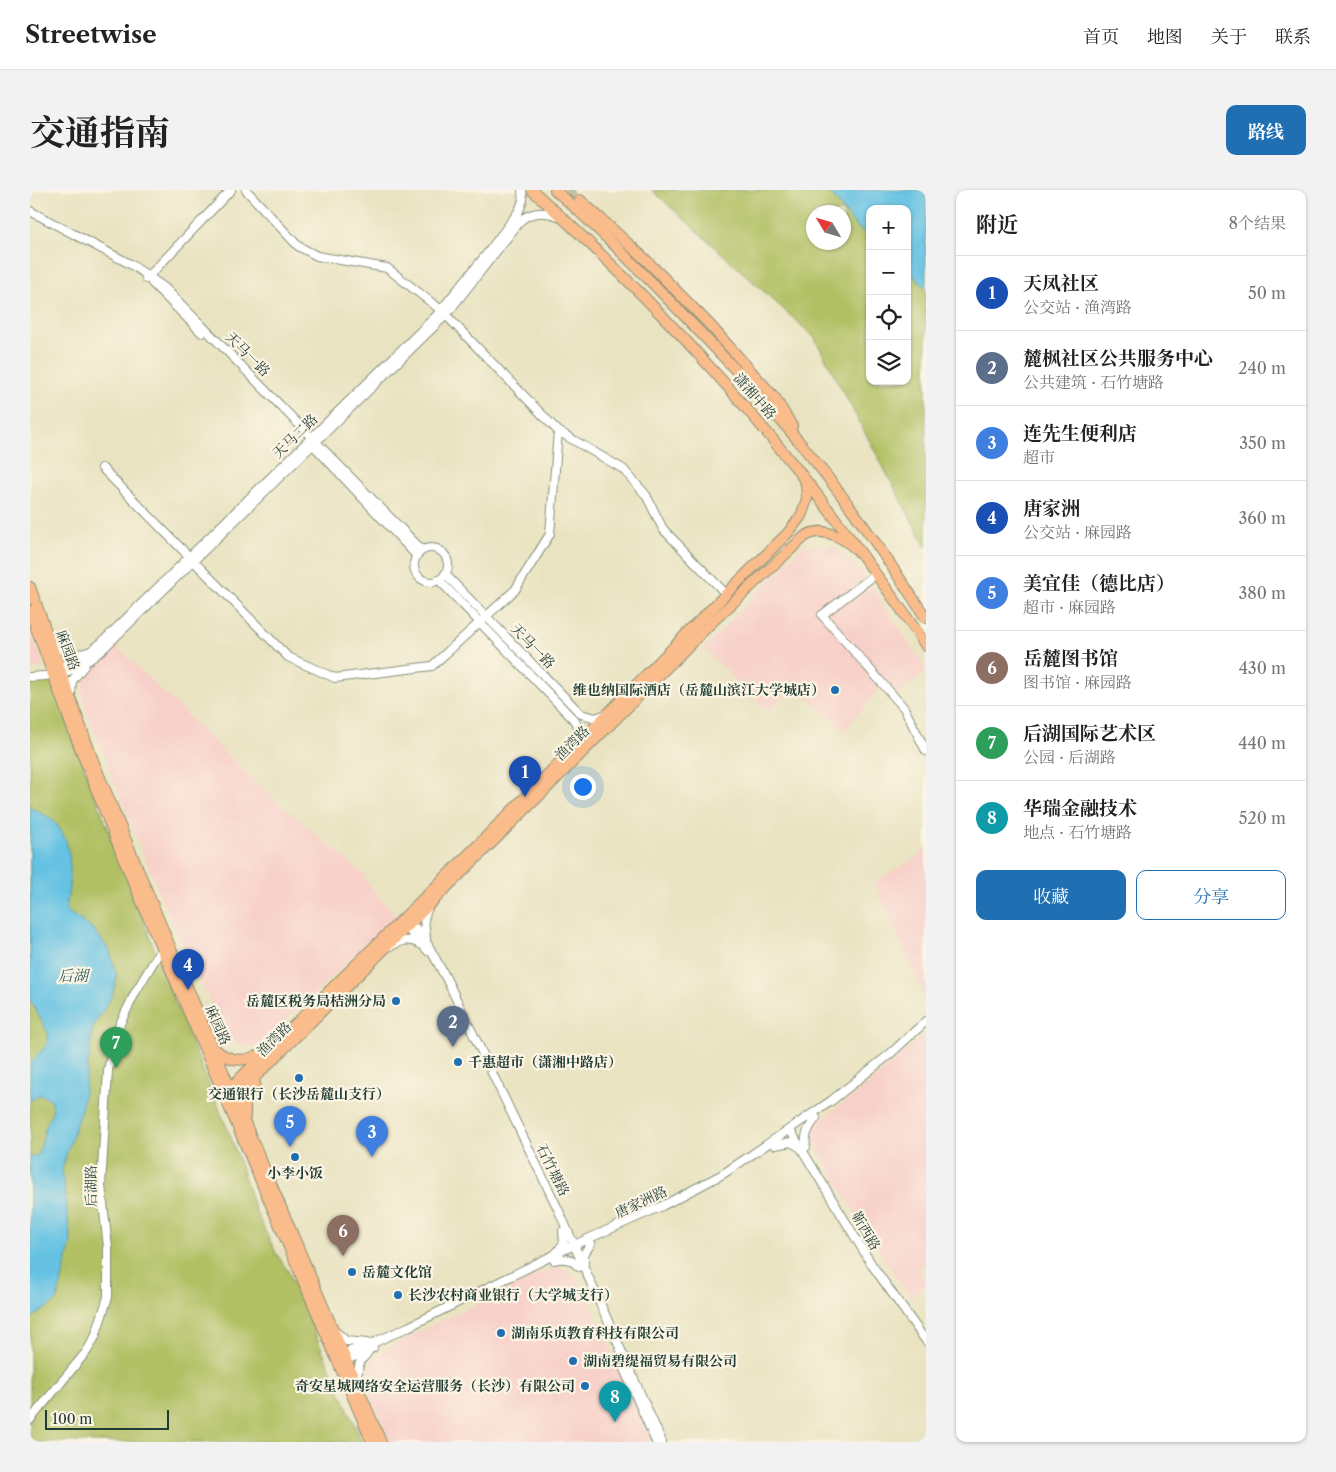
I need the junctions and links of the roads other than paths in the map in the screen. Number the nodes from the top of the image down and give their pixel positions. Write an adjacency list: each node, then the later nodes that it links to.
1 (231, 190): 10 (street)
2 (246, 190): 11 (street)
3 (522, 190): 11 (street, 天马二路)
4 (532, 190): 9 (main road, 潇湘中路)
5 (555, 190): 14 (main road, 潇湘中路)
6 (580, 200): 14 (main road)
7 (30, 211): 10 (street, 天马一路)
8 (30, 216): 10 (street, 天马一路)
9 (561, 217): 11 (street); 16 (main road, 潇湘中路)
10 (147, 277): 13 (street, 天马一路)
11 (443, 313): 12 (street); 13 (street, 天马二路)
12 (558, 431): 24 (street); 26 (street)
13 (312, 441): 17 (street, 天马一路); 19 (street, 天马二路)
14 (805, 448): 27 (main road, 潇湘中路)
15 (102, 468): 19 (street)
16 (800, 471): 18 (main road, 潇湘中路); 24 (main road, 渔湾路)
17 (419, 552): 20 (street); 22 (street)
18 (863, 556): 21 (main road, 潇湘中路); 39 (main road, 渔湾路)
19 (191, 559): 28 (street); 31 (street, 天马二路); 32 (street)
20 (445, 574): 22 (street); 26 (street, 天马一路)
21 (876, 574): 30 (main road, 潇湘中路); 38 (street)
22 (439, 580): 28 (street, 天马一路)
23 (30, 587): 29 (main road, 麻园路)
24 (726, 594): 36 (main road, 渔湾路)
25 (30, 611): 33 (main road, 麻园路)
26 (486, 616): 28 (street); 36 (street, 天马一路)
27 (926, 618)
28 (480, 622): 37 (street, 天马一路)
29 (48, 637): 31 (street); 33 (main road, 麻园路)
30 (926, 646)
31 (92, 650): 33 (street, 天马二路)
32 (90, 660): 33 (street); 35 (street)
33 (56, 671): 34 (street); 35 (main road, 麻园路); 41 (main road, 麻园路)
34 (30, 677)
35 (71, 698): 41 (main road, 麻园路)
36 (610, 711): 37 (main road, 渔湾路)
37 (574, 748): 40 (main road, 渔湾路)
38 (926, 751)
39 (433, 901): 40 (main road, 渔湾路); 42 (street)
40 (406, 922): 42 (street, 石竹塘路); 43 (main road, 渔湾路); 47 (main road, 渔湾路)
41 (164, 945): 46 (main road, 麻园路); 49 (main road, 麻园路); 66 (street, 后湖路)
42 (428, 948): 43 (street); 55 (street, 石竹塘路)
43 (383, 951): 48 (main road, 渔湾路)
44 (926, 1021): 52 (street, 唐家洲路)
45 (926, 1027): 50 (street, 唐家洲路)
46 (211, 1044): 47 (main road); 49 (main road, 麻园路)
47 (275, 1045): 49 (main road, 渔湾路)
48 (270, 1063): 49 (main road, 渔湾路); 51 (main road)
49 (230, 1096): 51 (main road, 麻园路); 64 (main road, 麻园路)
50 (816, 1118): 52 (street, 唐家洲路); 54 (street)
51 (247, 1125): 60 (main road, 麻园路)
52 (793, 1131): 53 (street, 唐家洲路); 54 (street, 靳西路); 56 (street, 唐家洲路)
53 (775, 1145): 54 (street); 56 (street, 唐家洲路)
54 (804, 1148): 61 (street, 靳西路); 62 (street, 靳西路)
55 (565, 1231): 56 (street); 57 (street, 石竹塘路); 58 (street)
56 (589, 1241): 57 (street, 唐家洲路); 59 (street)
57 (573, 1249): 58 (street, 唐家洲路); 59 (street, 石竹塘路)
58 (553, 1258): 59 (street); 63 (street, 唐家洲路)
59 (582, 1266): 67 (street, 石竹塘路)
60 (332, 1328): 63 (street); 64 (main road, 麻园路)
61 (926, 1334)
62 (926, 1342)
63 (372, 1346): 64 (street, 唐家洲路); 65 (street)
64 (341, 1358): 65 (main road, 麻园路); 68 (main road, 麻园路)
65 (356, 1382): 69 (main road, 麻园路)
66 (30, 1420)
67 (657, 1441)
68 (372, 1442)
69 (381, 1442)

